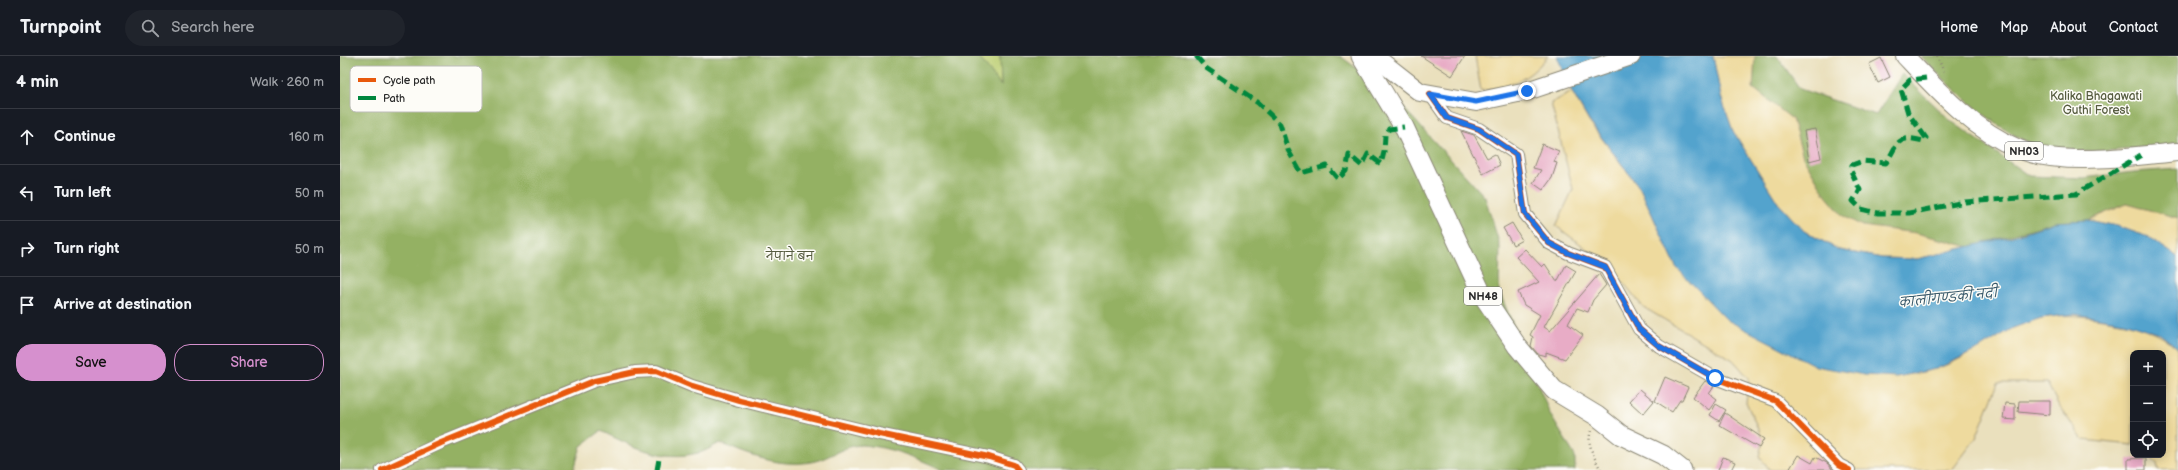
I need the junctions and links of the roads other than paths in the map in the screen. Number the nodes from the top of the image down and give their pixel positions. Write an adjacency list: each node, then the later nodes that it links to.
1 (1362, 56): 9 (highway, NH48)
2 (1374, 56): 5 (main road)
3 (1631, 56): 5 (main road)
4 (1905, 56): 6 (main road, NH03)
5 (1430, 94): 10 (street)
6 (2178, 152)
7 (382, 470): 8 (street)
8 (1018, 470)
9 (1682, 470)
10 (1849, 470)

